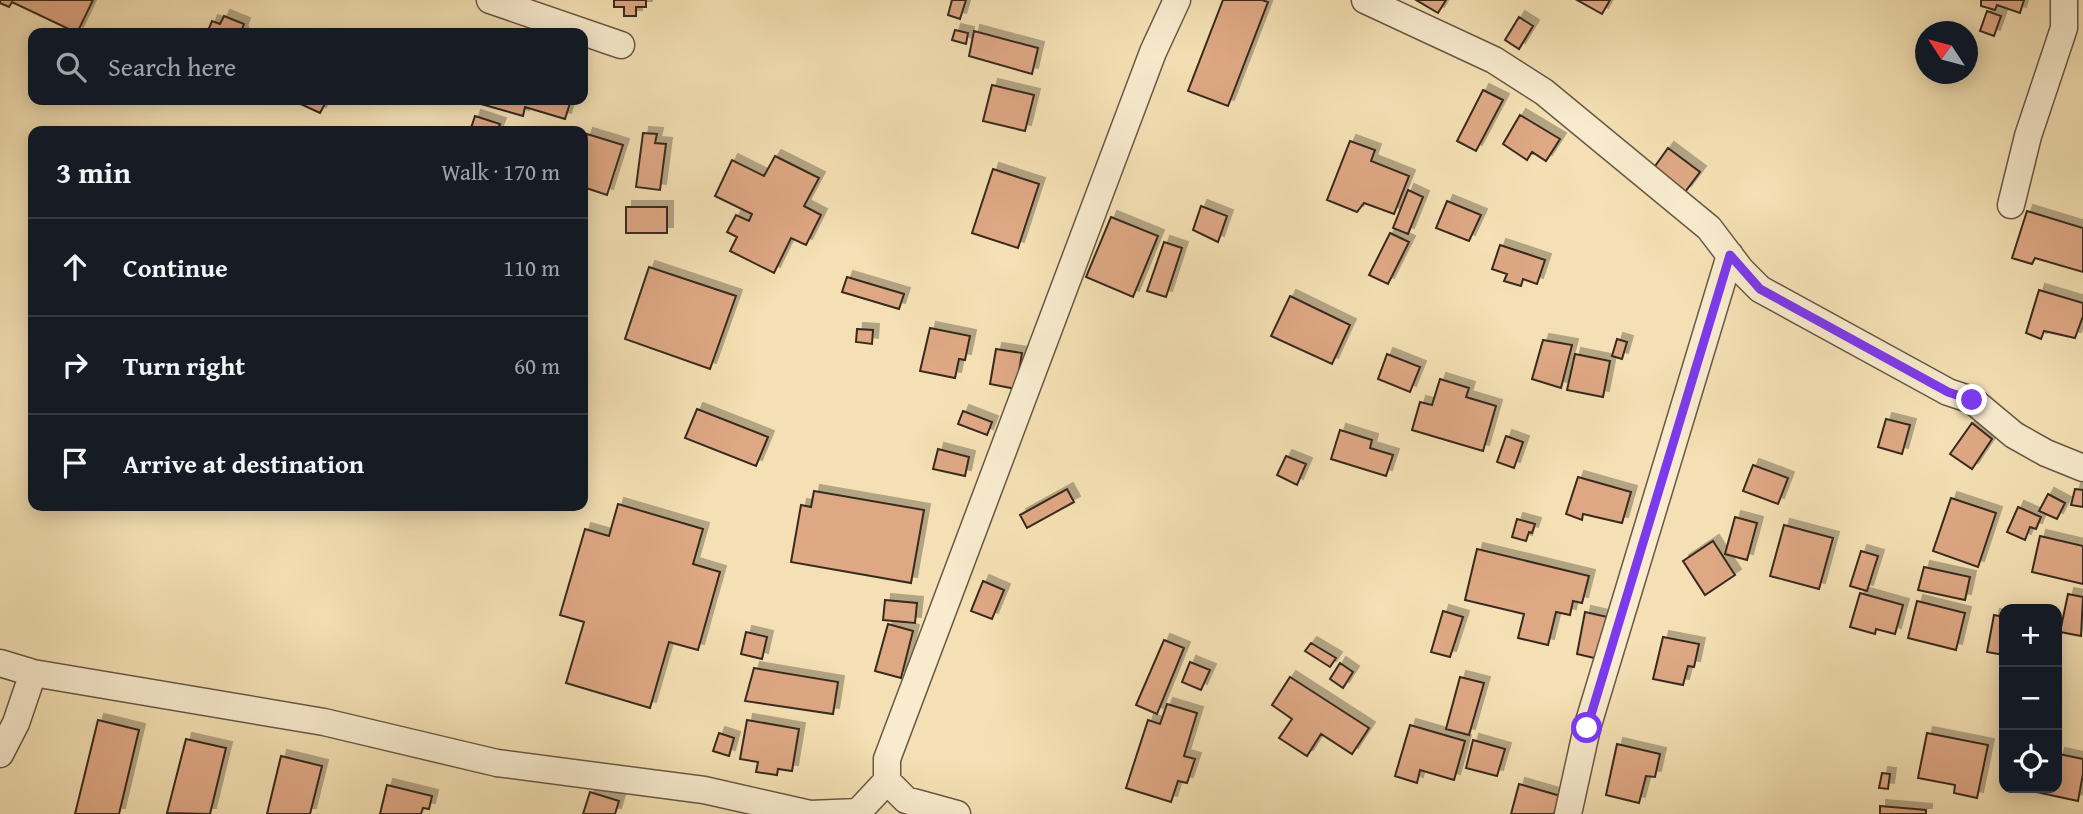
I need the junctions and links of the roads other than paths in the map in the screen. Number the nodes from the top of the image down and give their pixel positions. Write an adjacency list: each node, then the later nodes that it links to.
1 (490, 0): 5 (street)
2 (1177, 0): 14 (street)
3 (1365, 0): 9 (street)
4 (2064, 0): 8 (street)
5 (570, 28)
6 (588, 34): 7 (street)
7 (621, 46)
8 (2011, 205)
9 (1730, 255): 10 (street); 17 (street)
10 (2083, 468)
11 (0, 663): 12 (street)
12 (33, 673): 13 (street); 15 (street)
13 (0, 754)
14 (887, 781): 15 (street); 16 (street)
15 (810, 814)
16 (957, 814)
17 (1568, 814)

